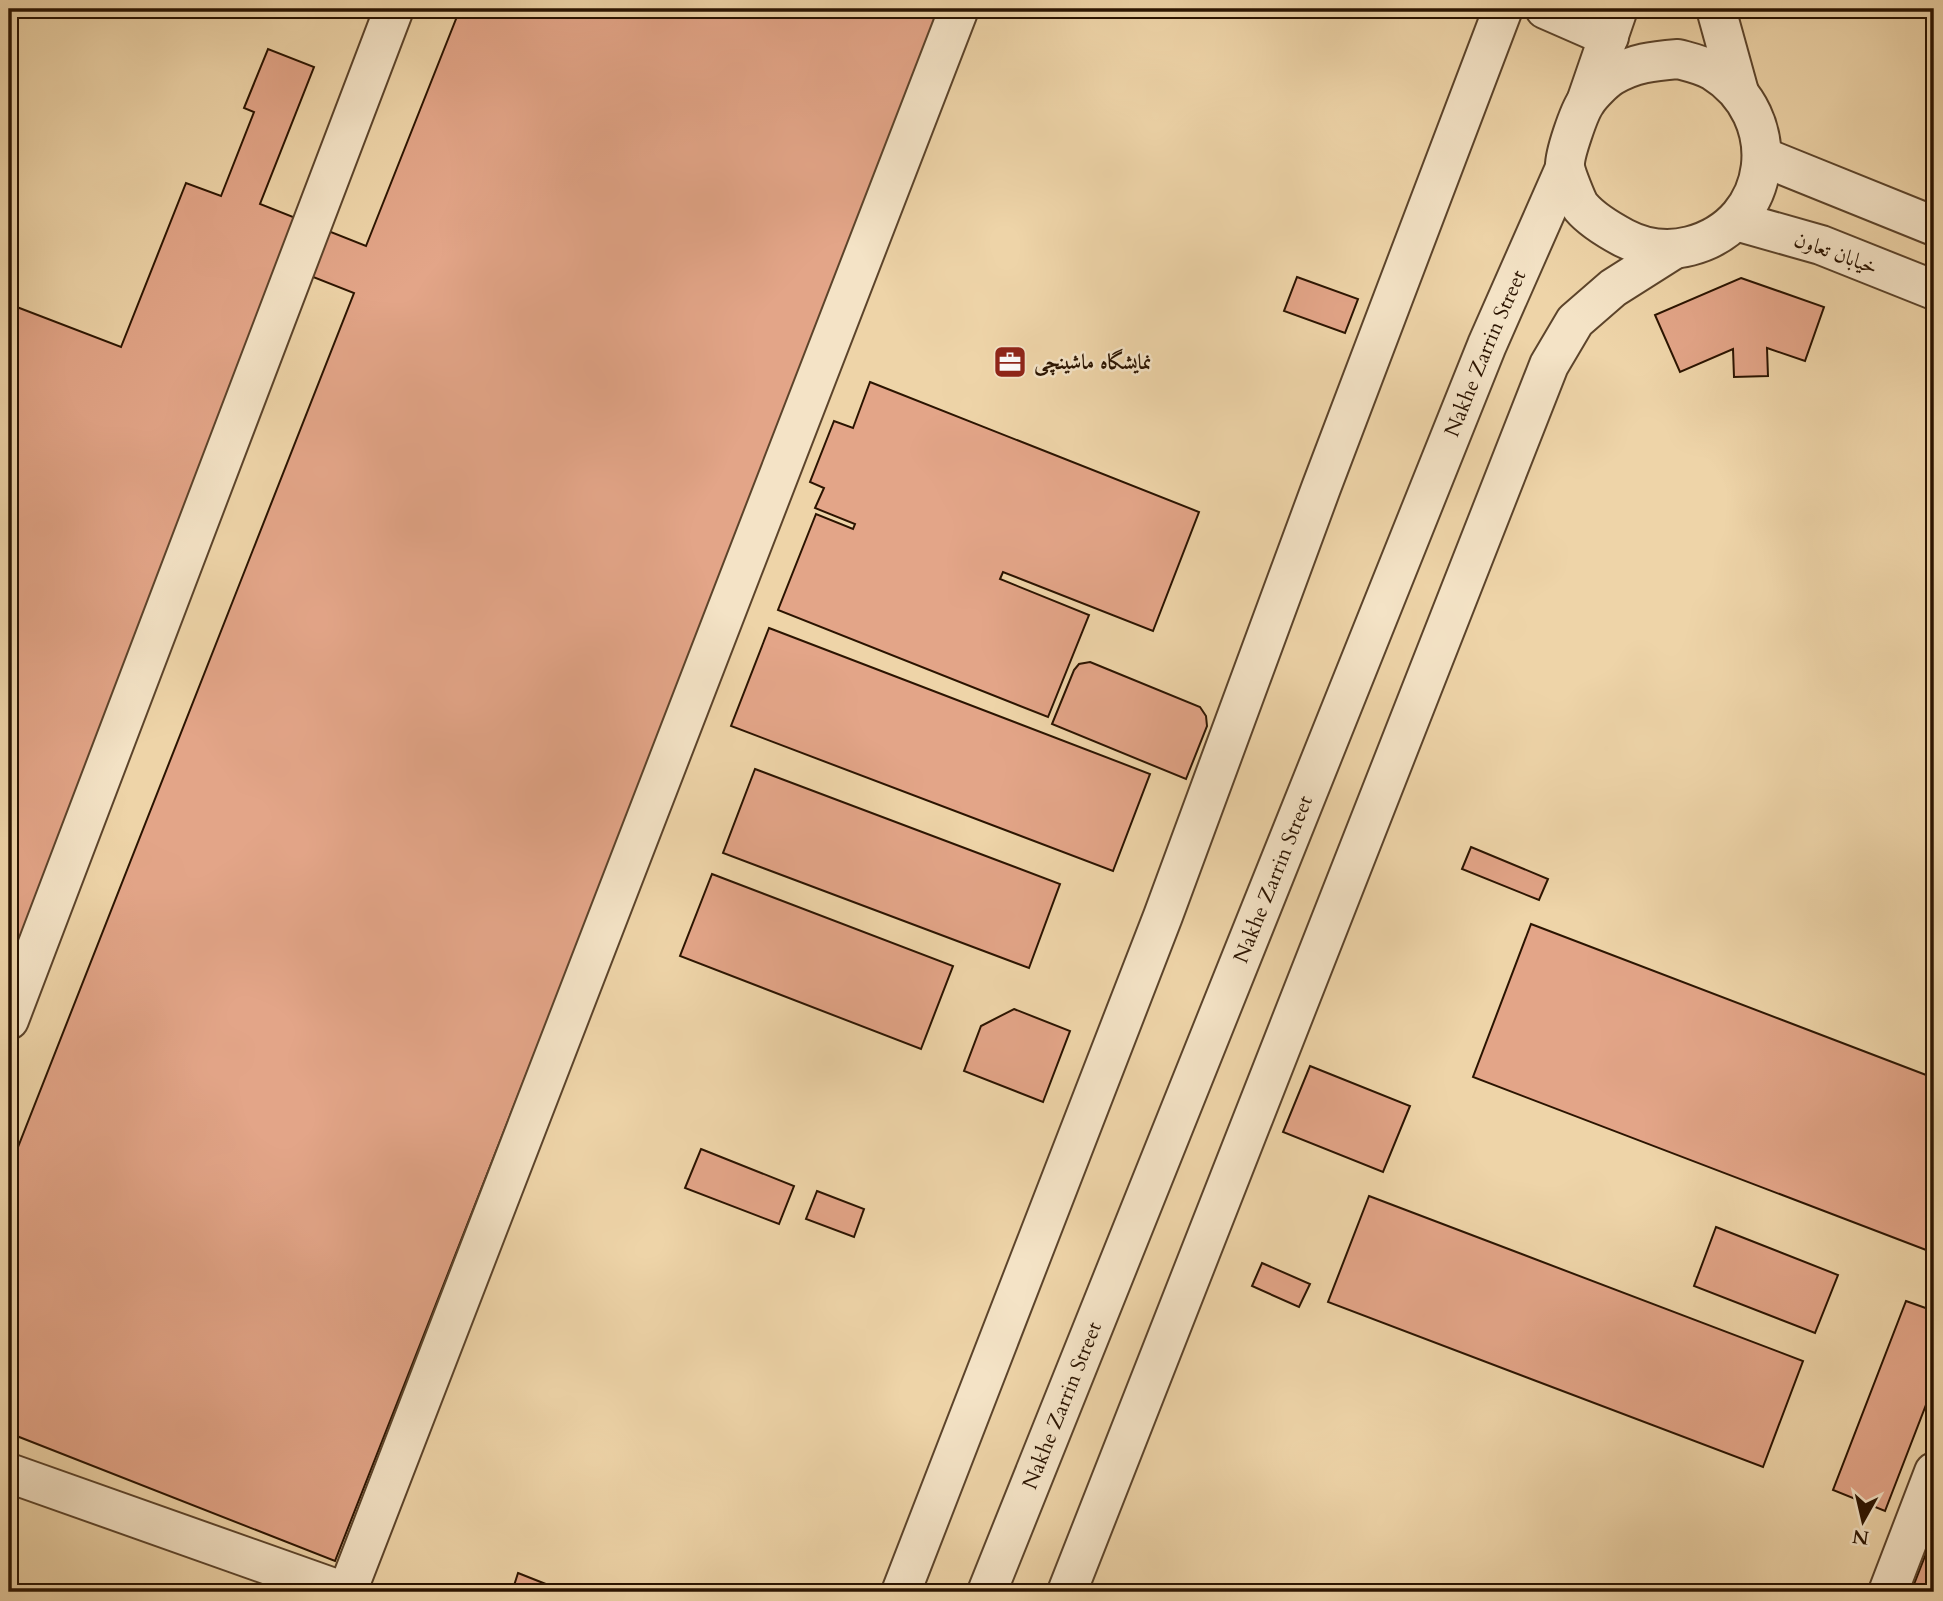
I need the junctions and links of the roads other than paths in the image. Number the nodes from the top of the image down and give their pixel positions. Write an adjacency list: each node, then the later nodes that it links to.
1 (394, 9): 15 (street)
2 (959, 9): 18 (street)
3 (1503, 9): 19 (street)
4 (1545, 9): 6 (street)
5 (1716, 9): 7 (street)
6 (1613, 23): 8 (street)
7 (1739, 92): 8 (street); 9 (street)
8 (1586, 102): 10 (street)
9 (1763, 157): 11 (street); 12 (street)
10 (1565, 167): 13 (street); 20 (street, Nakhe Zarrin Street)
11 (1736, 221): 13 (street); 14 (street, خیابان تعاون)
12 (1934, 226)
13 (1673, 250): 21 (street)
14 (1934, 290)
15 (9, 1020)
16 (1934, 1472): 22 (street)
17 (9, 1473): 18 (street)
18 (346, 1592)
19 (901, 1592)
20 (987, 1592)
21 (1067, 1592)
22 (1888, 1592)

